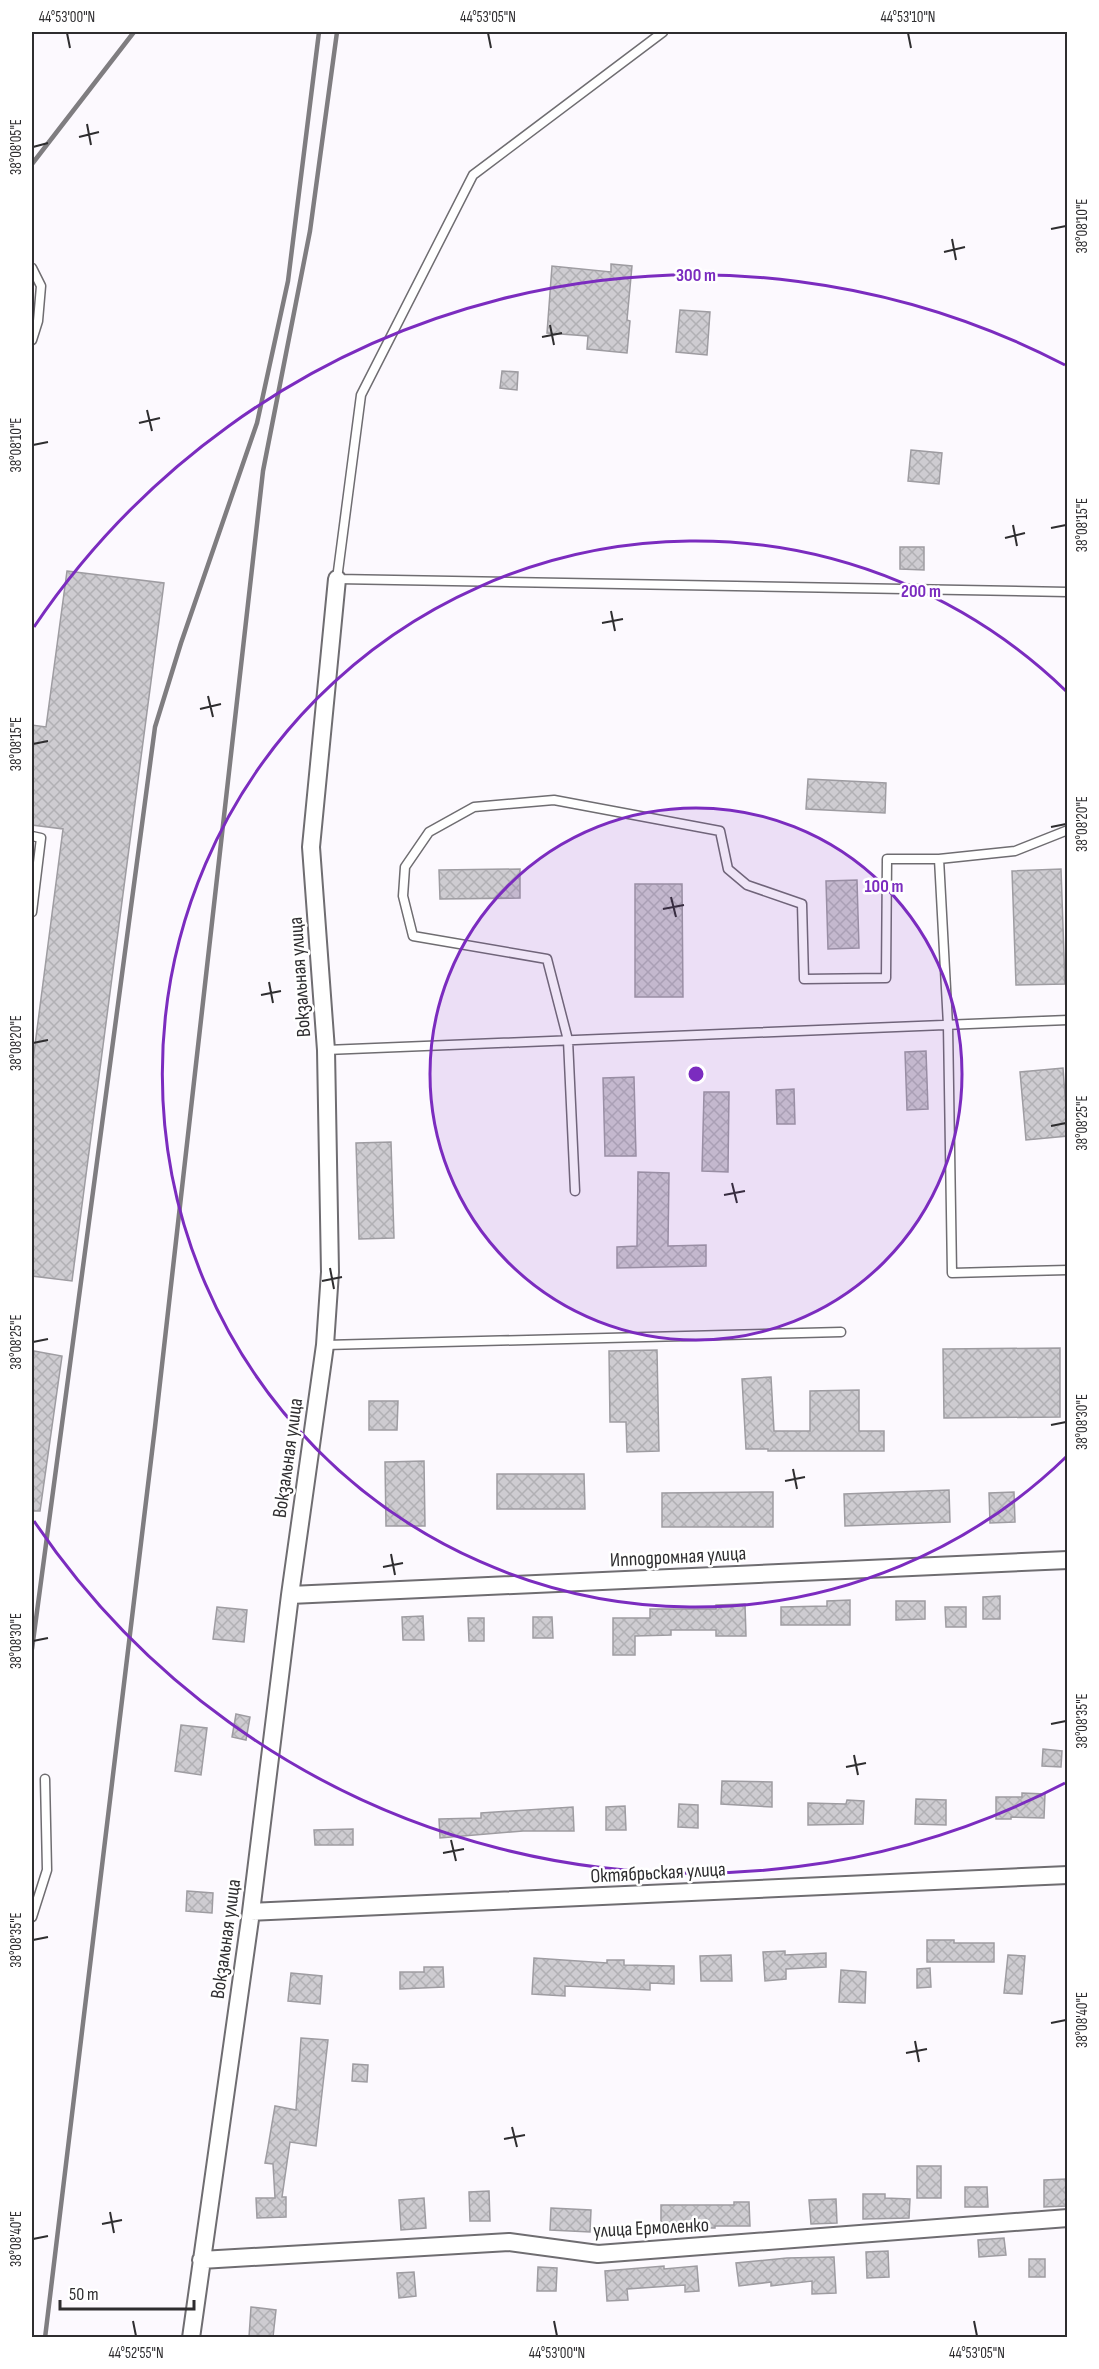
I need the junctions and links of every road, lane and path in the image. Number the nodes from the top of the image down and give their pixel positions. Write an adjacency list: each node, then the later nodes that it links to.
1 (663, 32): 4 (lane)
2 (32, 268): 3 (lane)
3 (32, 340)
4 (338, 579): 5 (lane); 13 (street, Вокзальная улица)
5 (1068, 592)
6 (1068, 830): 8 (lane)
7 (32, 836): 9 (lane)
8 (939, 859): 11 (lane); 12 (lane)
9 (32, 912)
10 (1068, 1020): 11 (lane)
11 (948, 1025): 12 (lane); 15 (lane)
12 (568, 1040): 13 (lane); 14 (lane)
13 (326, 1050): 17 (street, Вокзальная улица)
14 (575, 1191)
15 (1068, 1270)
16 (841, 1332): 17 (lane)
17 (325, 1345): 19 (street, Вокзальная улица)
18 (1068, 1560): 19 (street, Ипподромная улица)
19 (290, 1595): 22 (street, Вокзальная улица)
20 (45, 1779): 23 (lane)
21 (1068, 1875): 22 (street, Октябрьская улица)
22 (251, 1912): 25 (street, Вокзальная улица)
23 (32, 1917)
24 (1068, 2218): 25 (street, улица Ермоленко)
25 (201, 2260): 26 (street, Вокзальная улица)
26 (191, 2337)

